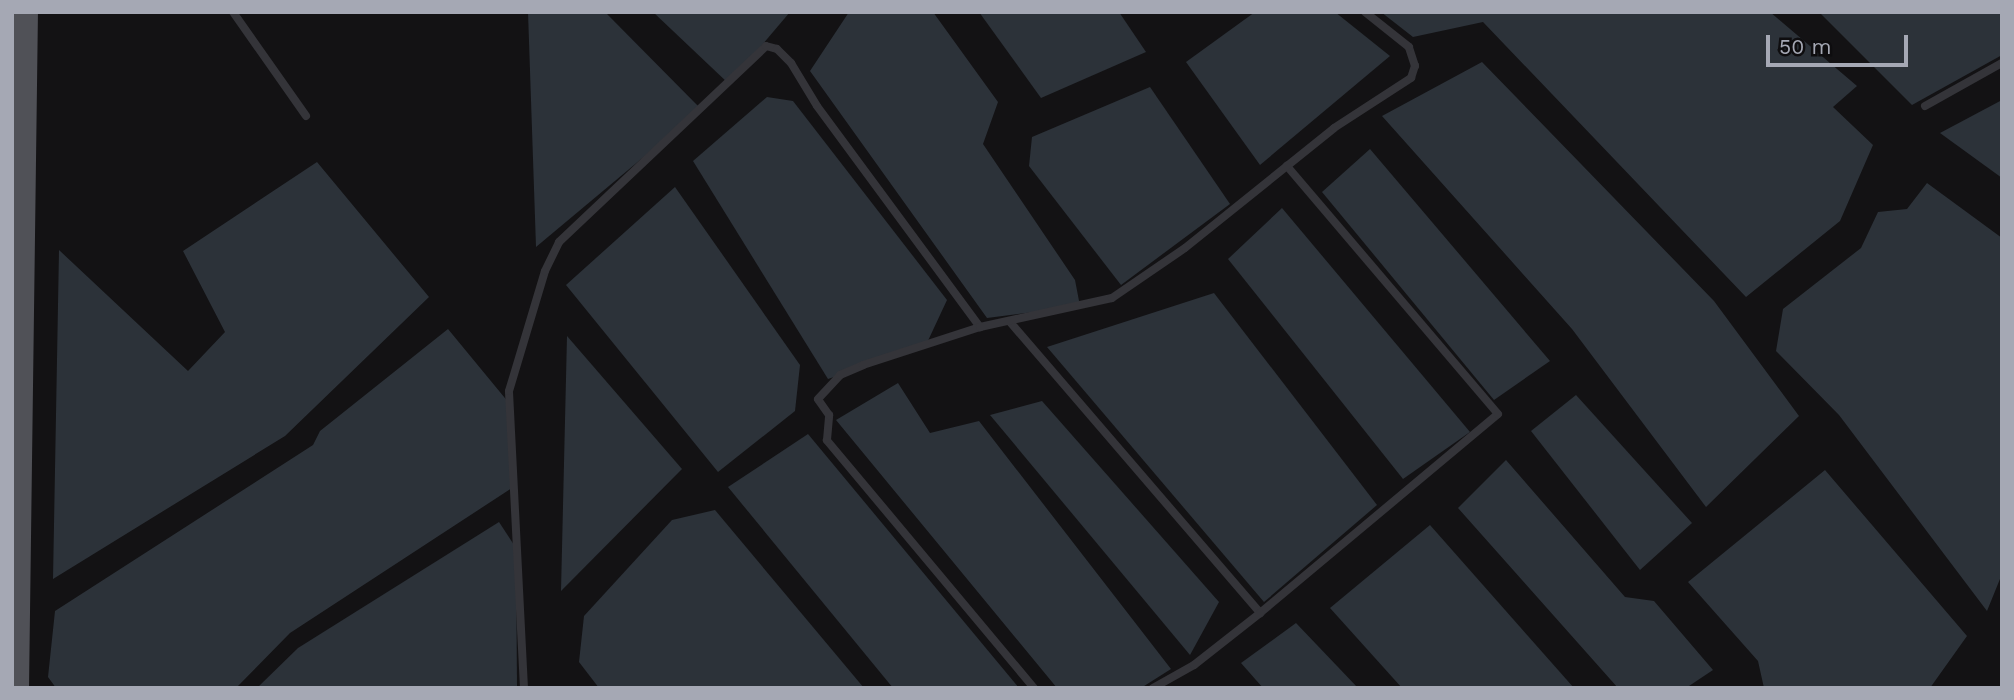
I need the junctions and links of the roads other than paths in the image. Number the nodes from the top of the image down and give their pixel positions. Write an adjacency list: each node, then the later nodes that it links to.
1 (26, 12): 11 (main road)
2 (233, 12): 6 (lane)
3 (1365, 12): 7 (lane)
4 (2002, 63): 5 (lane)
5 (1925, 106)
6 (306, 116)
7 (1287, 166): 8 (lane); 10 (lane)
8 (1010, 322): 9 (lane); 10 (lane)
9 (980, 327): 12 (lane); 13 (lane)
10 (1261, 613): 14 (lane)
11 (17, 688)
12 (524, 688)
13 (1034, 688)
14 (1153, 688)

